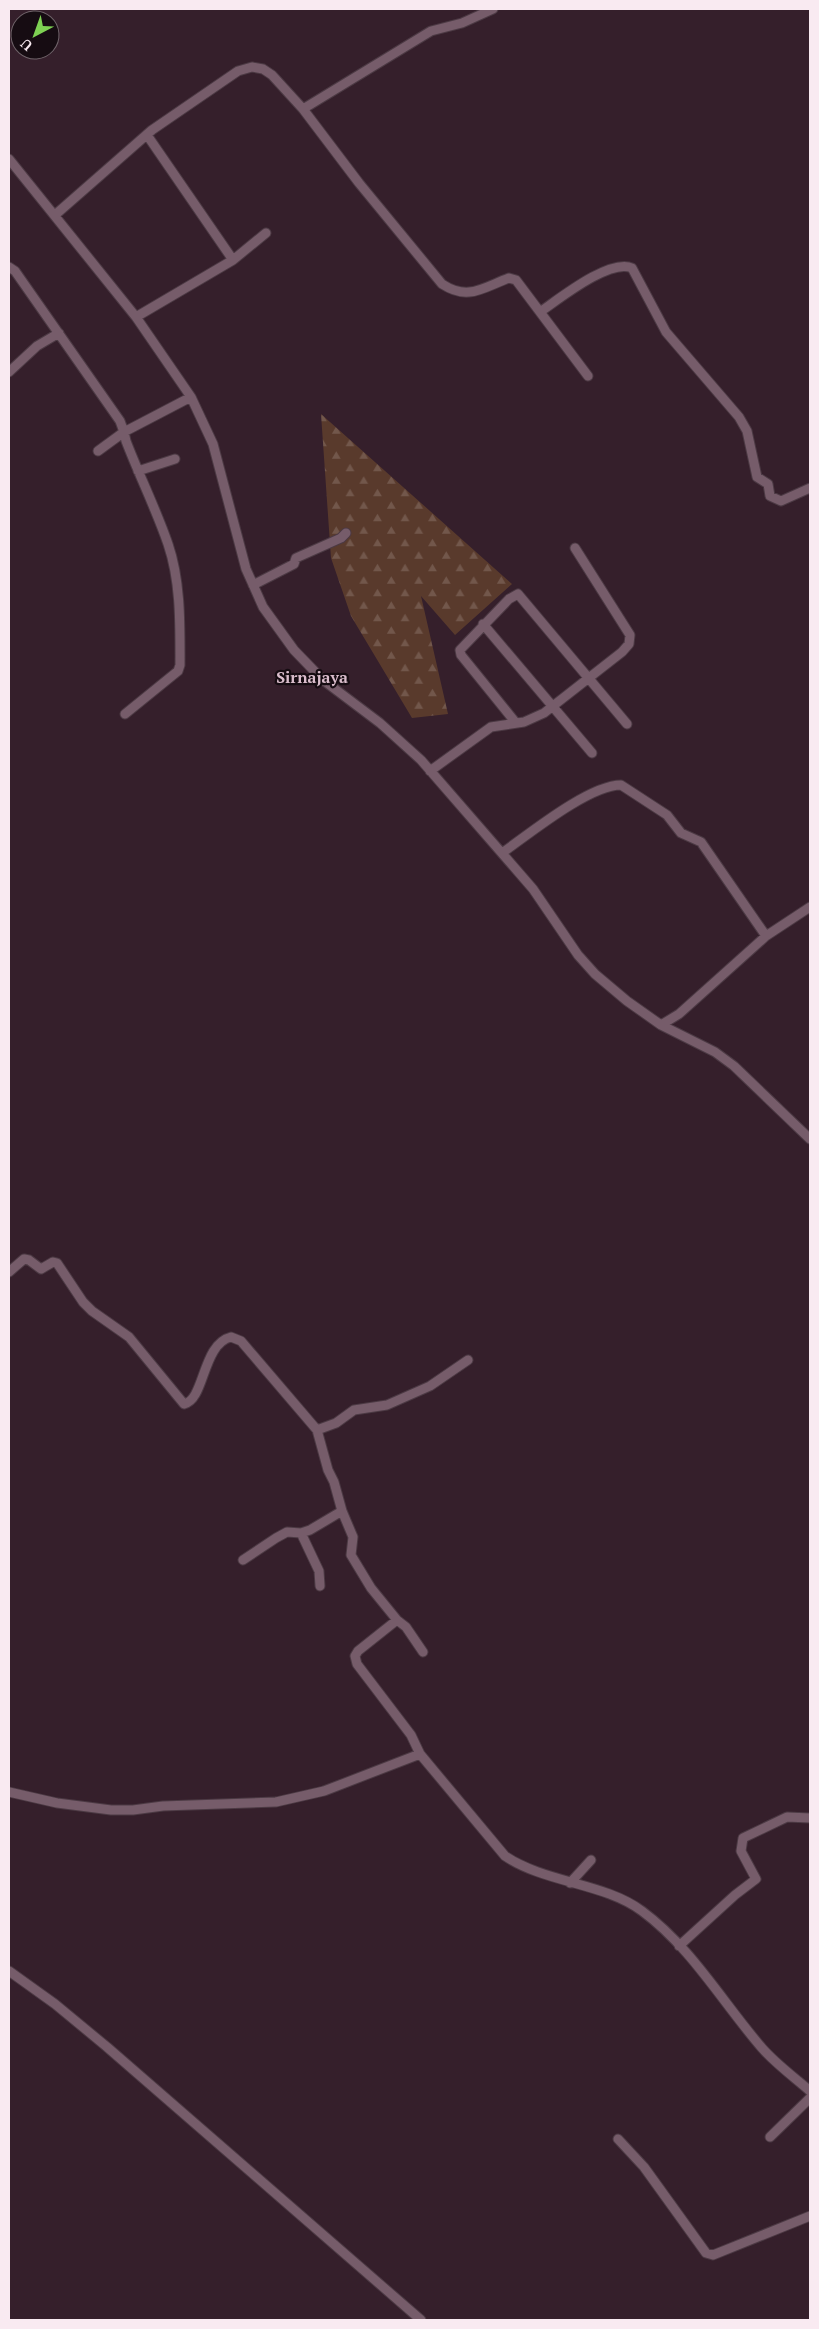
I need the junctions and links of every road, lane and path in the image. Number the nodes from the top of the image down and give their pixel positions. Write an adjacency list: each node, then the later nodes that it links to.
1 (494, 9): 2 (street)
2 (303, 110): 3 (street); 9 (street)
3 (147, 135): 5 (street); 7 (street)
4 (9, 159): 5 (street)
5 (55, 216): 10 (street)
6 (266, 233): 7 (street)
7 (233, 260): 10 (street)
8 (9, 267): 11 (street)
9 (540, 312): 13 (street); 19 (street)
10 (136, 317): 14 (street)
11 (59, 332): 12 (street); 15 (street)
12 (9, 372)
13 (588, 376)
14 (191, 396): 15 (street); 22 (street)
15 (124, 432): 16 (street); 18 (street)
16 (98, 451)
17 (175, 459): 18 (street)
18 (138, 471): 26 (street)
19 (810, 488)
20 (346, 533): 22 (street)
21 (575, 548): 24 (street)
22 (253, 585): 30 (street)
23 (483, 624): 24 (street); 25 (street); 27 (street)
24 (588, 678): 25 (street); 28 (street)
25 (552, 707): 27 (street); 29 (street)
26 (125, 714)
27 (516, 723): 30 (street)
28 (627, 724)
29 (592, 753)
30 (430, 771): 31 (street)
31 (502, 853): 33 (street); 34 (street)
32 (810, 906): 33 (street)
33 (766, 936): 34 (street)
34 (661, 1025): 35 (street)
35 (810, 1139)
36 (9, 1272): 38 (street)
37 (468, 1360): 38 (street)
38 (317, 1430): 39 (street)
39 (342, 1511): 40 (street); 43 (street)
40 (301, 1533): 41 (street); 42 (street)
41 (243, 1560)
42 (320, 1586)
43 (398, 1620): 44 (street); 45 (street)
44 (423, 1652)
45 (420, 1754): 46 (street); 49 (street)
46 (9, 1792)
47 (810, 1818): 50 (street)
48 (590, 1860): 49 (street)
49 (570, 1883): 50 (street)
50 (679, 1946): 52 (street)
51 (9, 1971): 57 (street)
52 (810, 2091)
53 (810, 2098): 54 (street)
54 (770, 2137)
55 (618, 2139): 56 (street)
56 (810, 2216)
57 (421, 2320)

